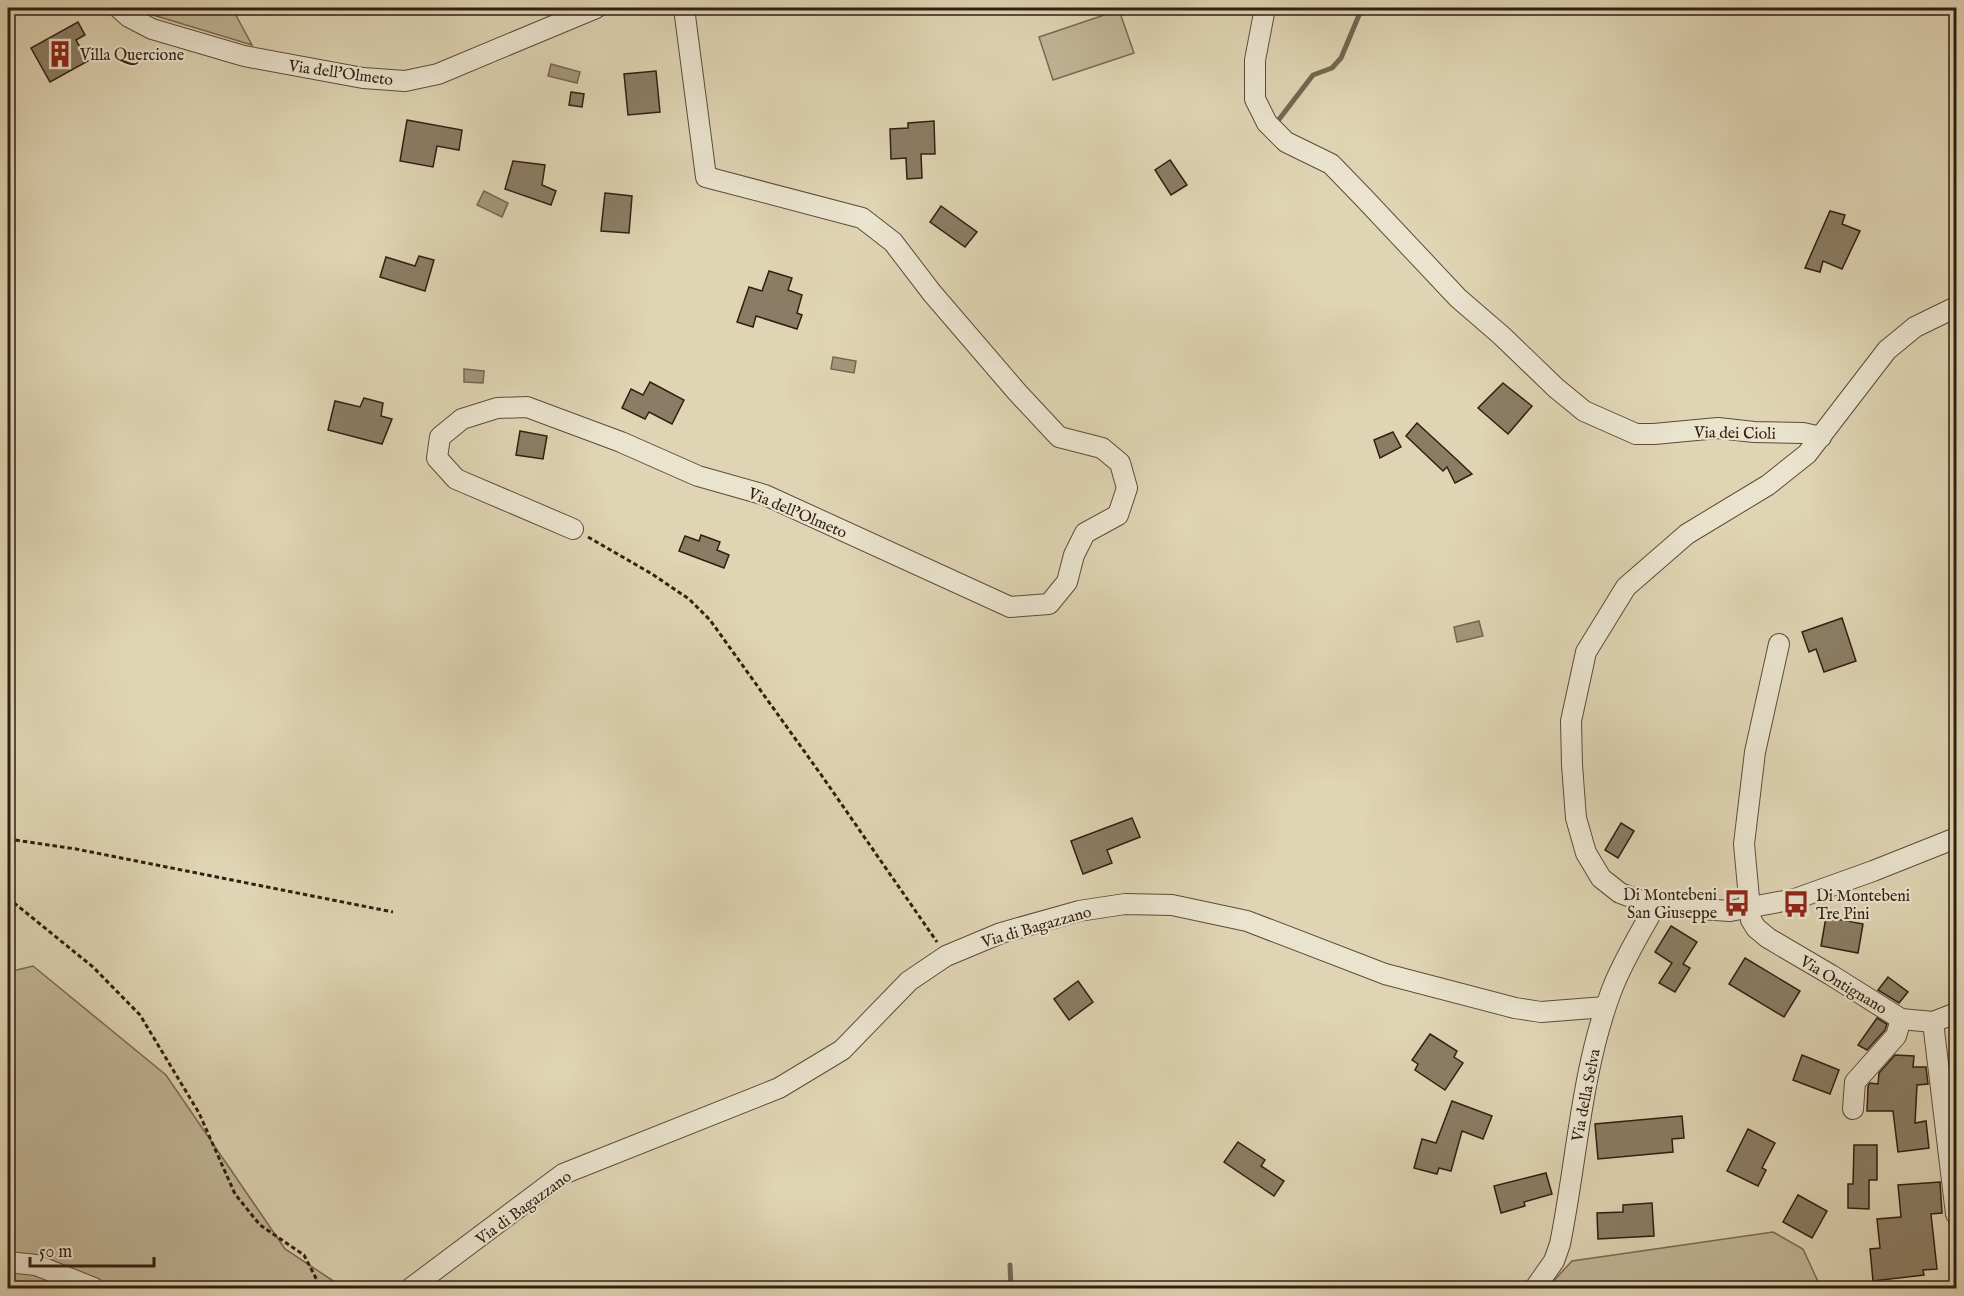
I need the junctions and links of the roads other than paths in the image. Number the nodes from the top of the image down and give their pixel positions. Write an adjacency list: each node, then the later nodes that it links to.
1 (119, 8): 2 (street, Via dell'Olmeto)
2 (596, 8)
3 (684, 8): 7 (street, Via dell'Olmeto)
4 (1264, 8): 6 (street, Via dei Cioli)
5 (1956, 307): 6 (street)
6 (1821, 437): 10 (street)
7 (573, 529)
8 (1779, 644): 11 (street)
9 (1956, 838): 11 (street)
10 (1655, 906): 11 (street); 12 (street, Via della Selva)
11 (1749, 909): 14 (street, Via Ontignano)
12 (1605, 1007): 20 (street, Via di Bagazzano); 21 (street, Via della Selva)
13 (1956, 1013): 15 (street)
14 (1901, 1019): 15 (street, Via Ontignano); 16 (street)
15 (1933, 1023): 17 (street)
16 (1853, 1109)
17 (1956, 1214)
18 (8, 1262): 19 (street)
19 (94, 1288)
20 (411, 1288)
21 (1535, 1288)

